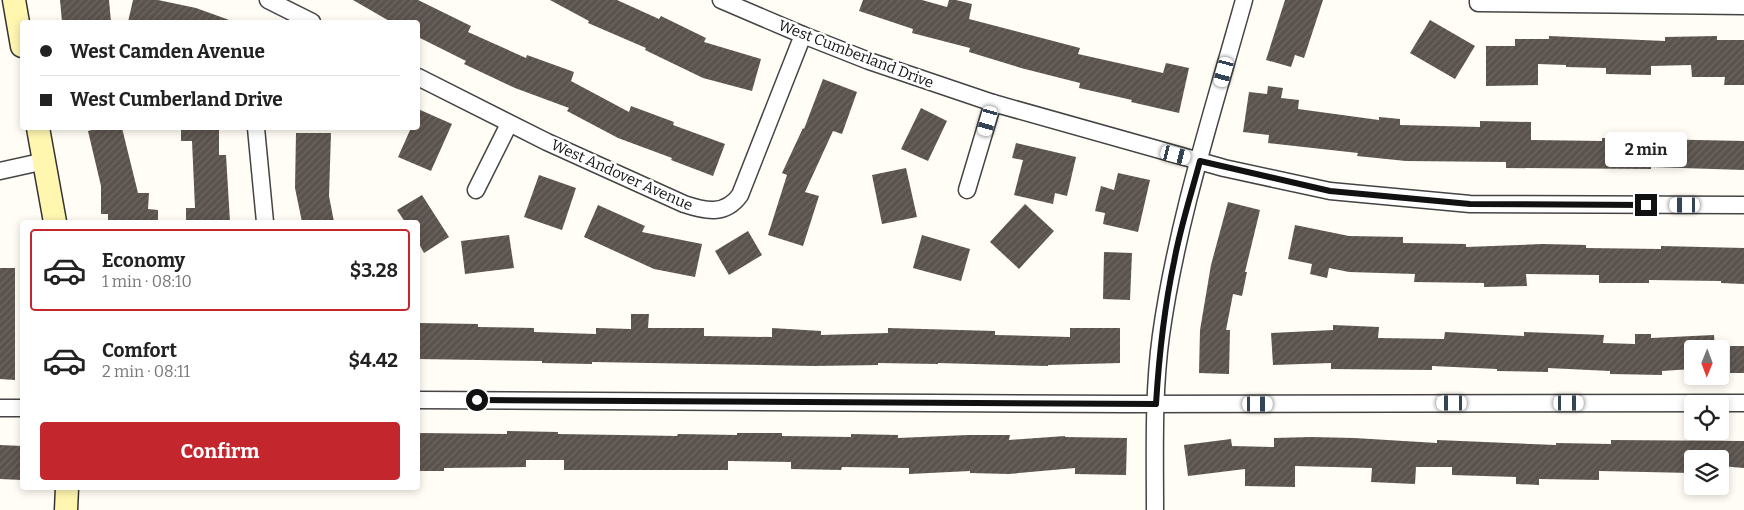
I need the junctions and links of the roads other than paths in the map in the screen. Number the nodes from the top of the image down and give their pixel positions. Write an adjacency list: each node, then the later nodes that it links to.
1 (14, 0): 9 (street)
2 (268, 0): 7 (street)
3 (721, 0): 10 (street, West Cumberland Drive)
4 (1244, 0): 17 (street)
5 (1478, 2): 6 (street)
6 (1744, 6)
7 (287, 17): 8 (street)
8 (302, 20)
9 (20, 34)
10 (802, 35): 12 (street, West Cumberland Drive); 13 (street, West Andover Avenue)
11 (420, 78): 13 (street, West Andover Avenue)
12 (993, 103): 17 (street, West Cumberland Drive); 20 (street)
13 (509, 124): 19 (street)
14 (38, 130): 16 (street)
15 (256, 130): 23 (street)
16 (45, 161): 18 (street); 22 (street)
17 (1200, 161): 21 (street, West Cumberland Drive); 26 (street)
18 (0, 171)
19 (476, 190)
20 (967, 190)
21 (1744, 205)
22 (55, 220)
23 (265, 220)
24 (420, 400): 26 (street)
25 (1744, 403): 26 (street)
26 (1156, 404): 31 (street)
27 (0, 408): 28 (street)
28 (20, 408)
29 (66, 490): 30 (street)
30 (66, 510)
31 (1155, 510)

